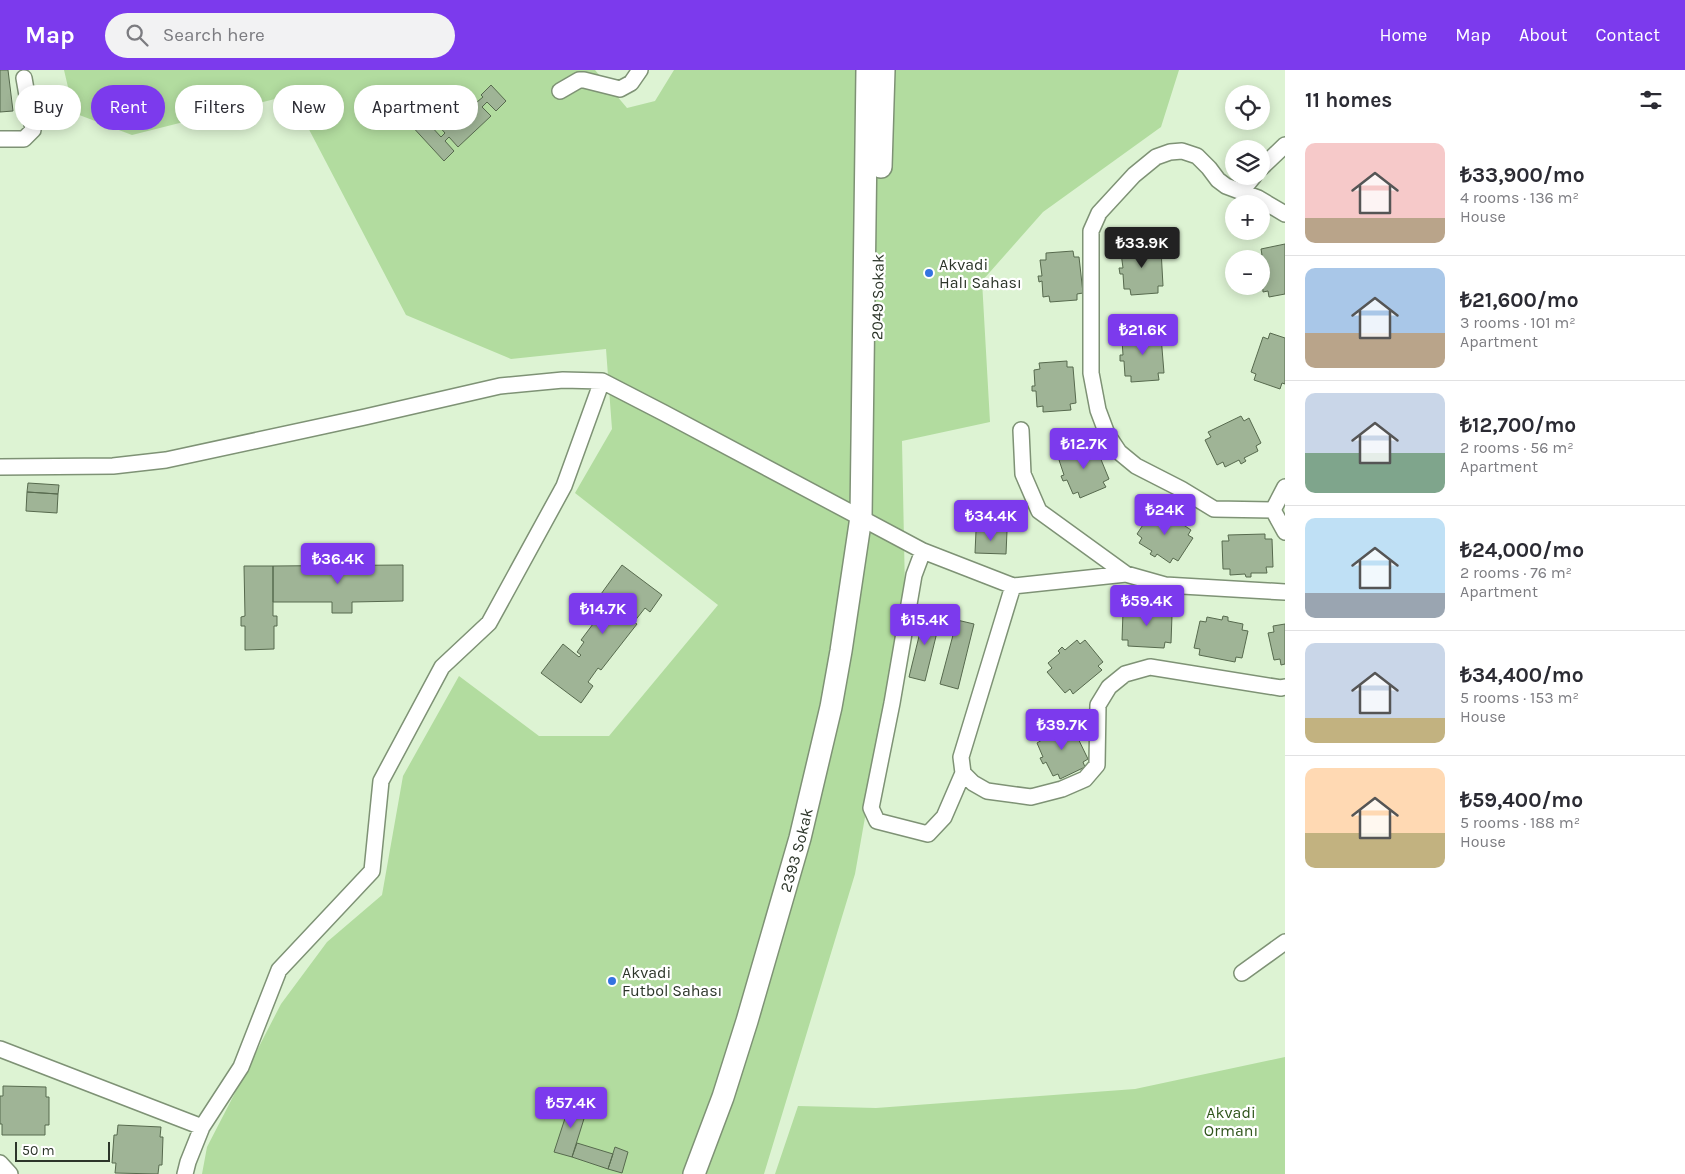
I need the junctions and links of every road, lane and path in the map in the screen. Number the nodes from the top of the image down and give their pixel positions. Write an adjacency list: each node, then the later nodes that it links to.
1 (640, 70): 5 (street)
2 (867, 70): 17 (main road, 2049 Sokak)
3 (884, 70): 17 (main road, 2049 Sokak)
4 (24, 78): 6 (street)
5 (560, 91)
6 (0, 139)
7 (1285, 145): 8 (street)
8 (1270, 159)
9 (1247, 185): 10 (street)
10 (1241, 192): 11 (street); 16 (street)
11 (1285, 214)
12 (602, 381): 14 (street); 17 (street); 28 (street)
13 (1022, 430): 20 (street)
14 (0, 467)
15 (1285, 487): 16 (street)
16 (1273, 510): 18 (street)
17 (867, 520): 19 (street); 32 (main road, 2393 Sokak); 33 (main road, 2393 Sokak)
18 (1285, 532)
19 (923, 551): 21 (street); 24 (street)
20 (1126, 574): 21 (street); 22 (street)
21 (1013, 586): 24 (street)
22 (1285, 592)
23 (1285, 687): 24 (street)
24 (963, 773)
25 (1285, 942): 26 (street)
26 (1242, 973)
27 (0, 1049): 28 (street)
28 (202, 1127): 31 (street)
29 (0, 1163): 30 (street)
30 (10, 1174)
31 (185, 1174)
32 (694, 1174)
33 (707, 1174)

